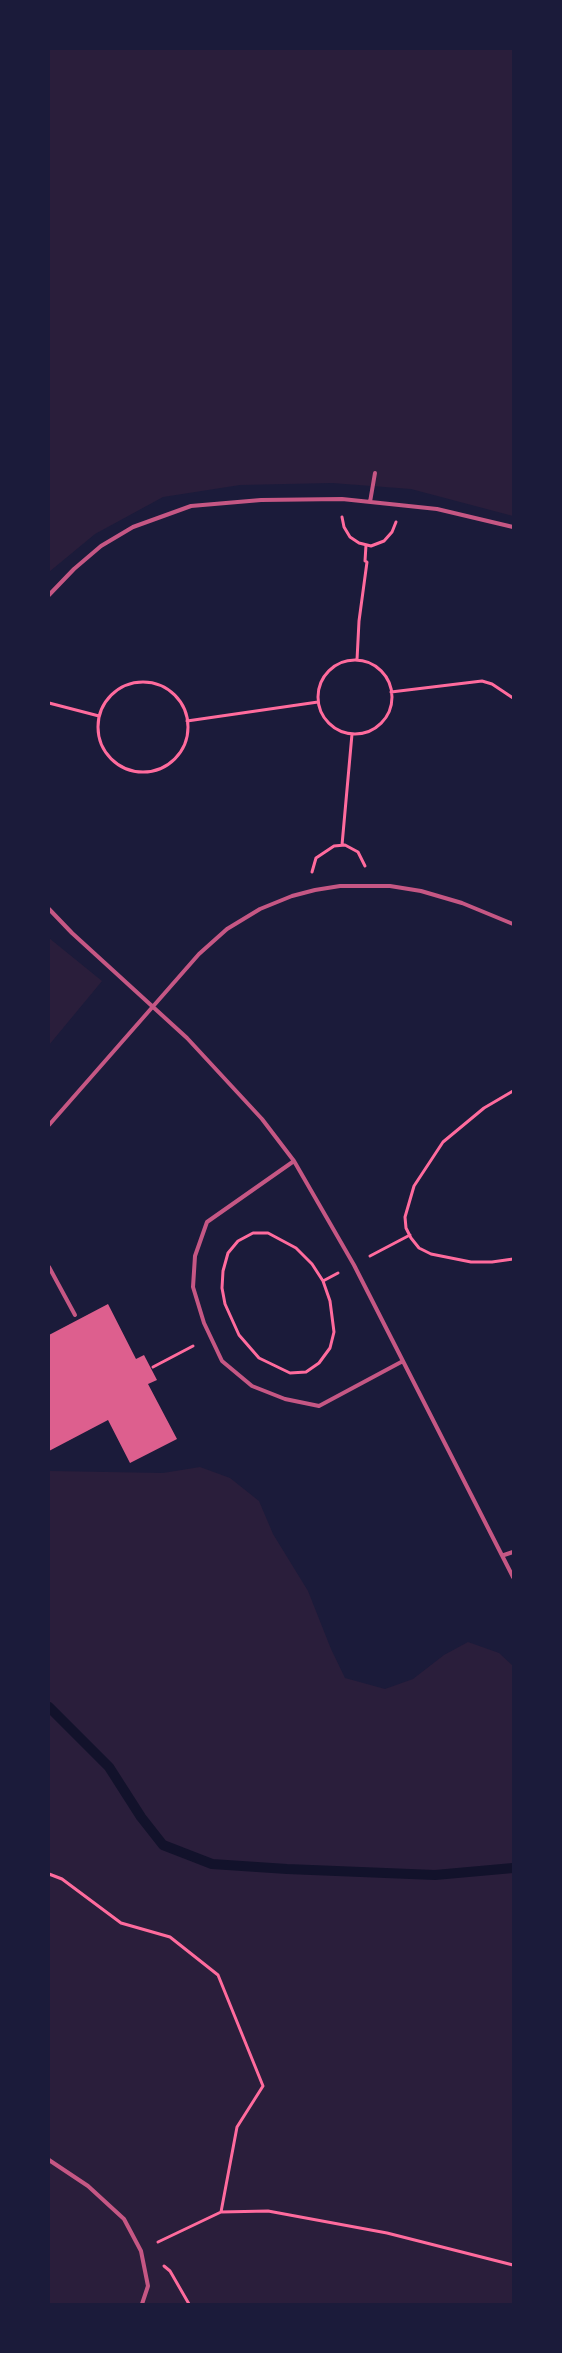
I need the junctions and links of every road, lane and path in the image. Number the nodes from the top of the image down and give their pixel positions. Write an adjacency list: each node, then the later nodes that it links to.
1 (375, 473): 3 (lane)
2 (342, 499): 3 (lane); 6 (path); 7 (lane)
3 (370, 502): 4 (lane)
4 (398, 505): 5 (lane); 6 (path)
5 (513, 527)
6 (366, 545): 8 (path)
7 (49, 596)
8 (357, 660): 9 (path); 11 (path)
9 (391, 692): 10 (path); 15 (path)
10 (513, 698)
11 (318, 702): 14 (path); 15 (path)
12 (49, 703): 13 (path)
13 (99, 716): 14 (path); 14 (path)
14 (187, 721)
15 (352, 734): 16 (path)
16 (342, 845): 17 (path); 18 (path)
17 (365, 886): 18 (lane); 20 (lane)
18 (315, 890): 21 (lane)
19 (49, 909): 21 (lane)
20 (513, 924)
21 (152, 1005): 23 (lane); 24 (lane)
22 (513, 1091): 25 (path)
23 (49, 1125)
24 (294, 1161): 29 (lane); 29 (lane)
25 (513, 1259)
26 (49, 1267): 28 (lane)
27 (323, 1281): 27 (path)
28 (75, 1315)
29 (403, 1361): 31 (lane)
30 (513, 1552): 31 (lane)
31 (504, 1556): 32 (lane)
32 (513, 1577)
33 (49, 1874): 35 (path)
34 (49, 2160): 36 (lane)
35 (221, 2212): 36 (path); 37 (path)
36 (141, 2251): 38 (lane); 39 (path)
37 (513, 2265)
38 (142, 2304)
39 (189, 2304)

